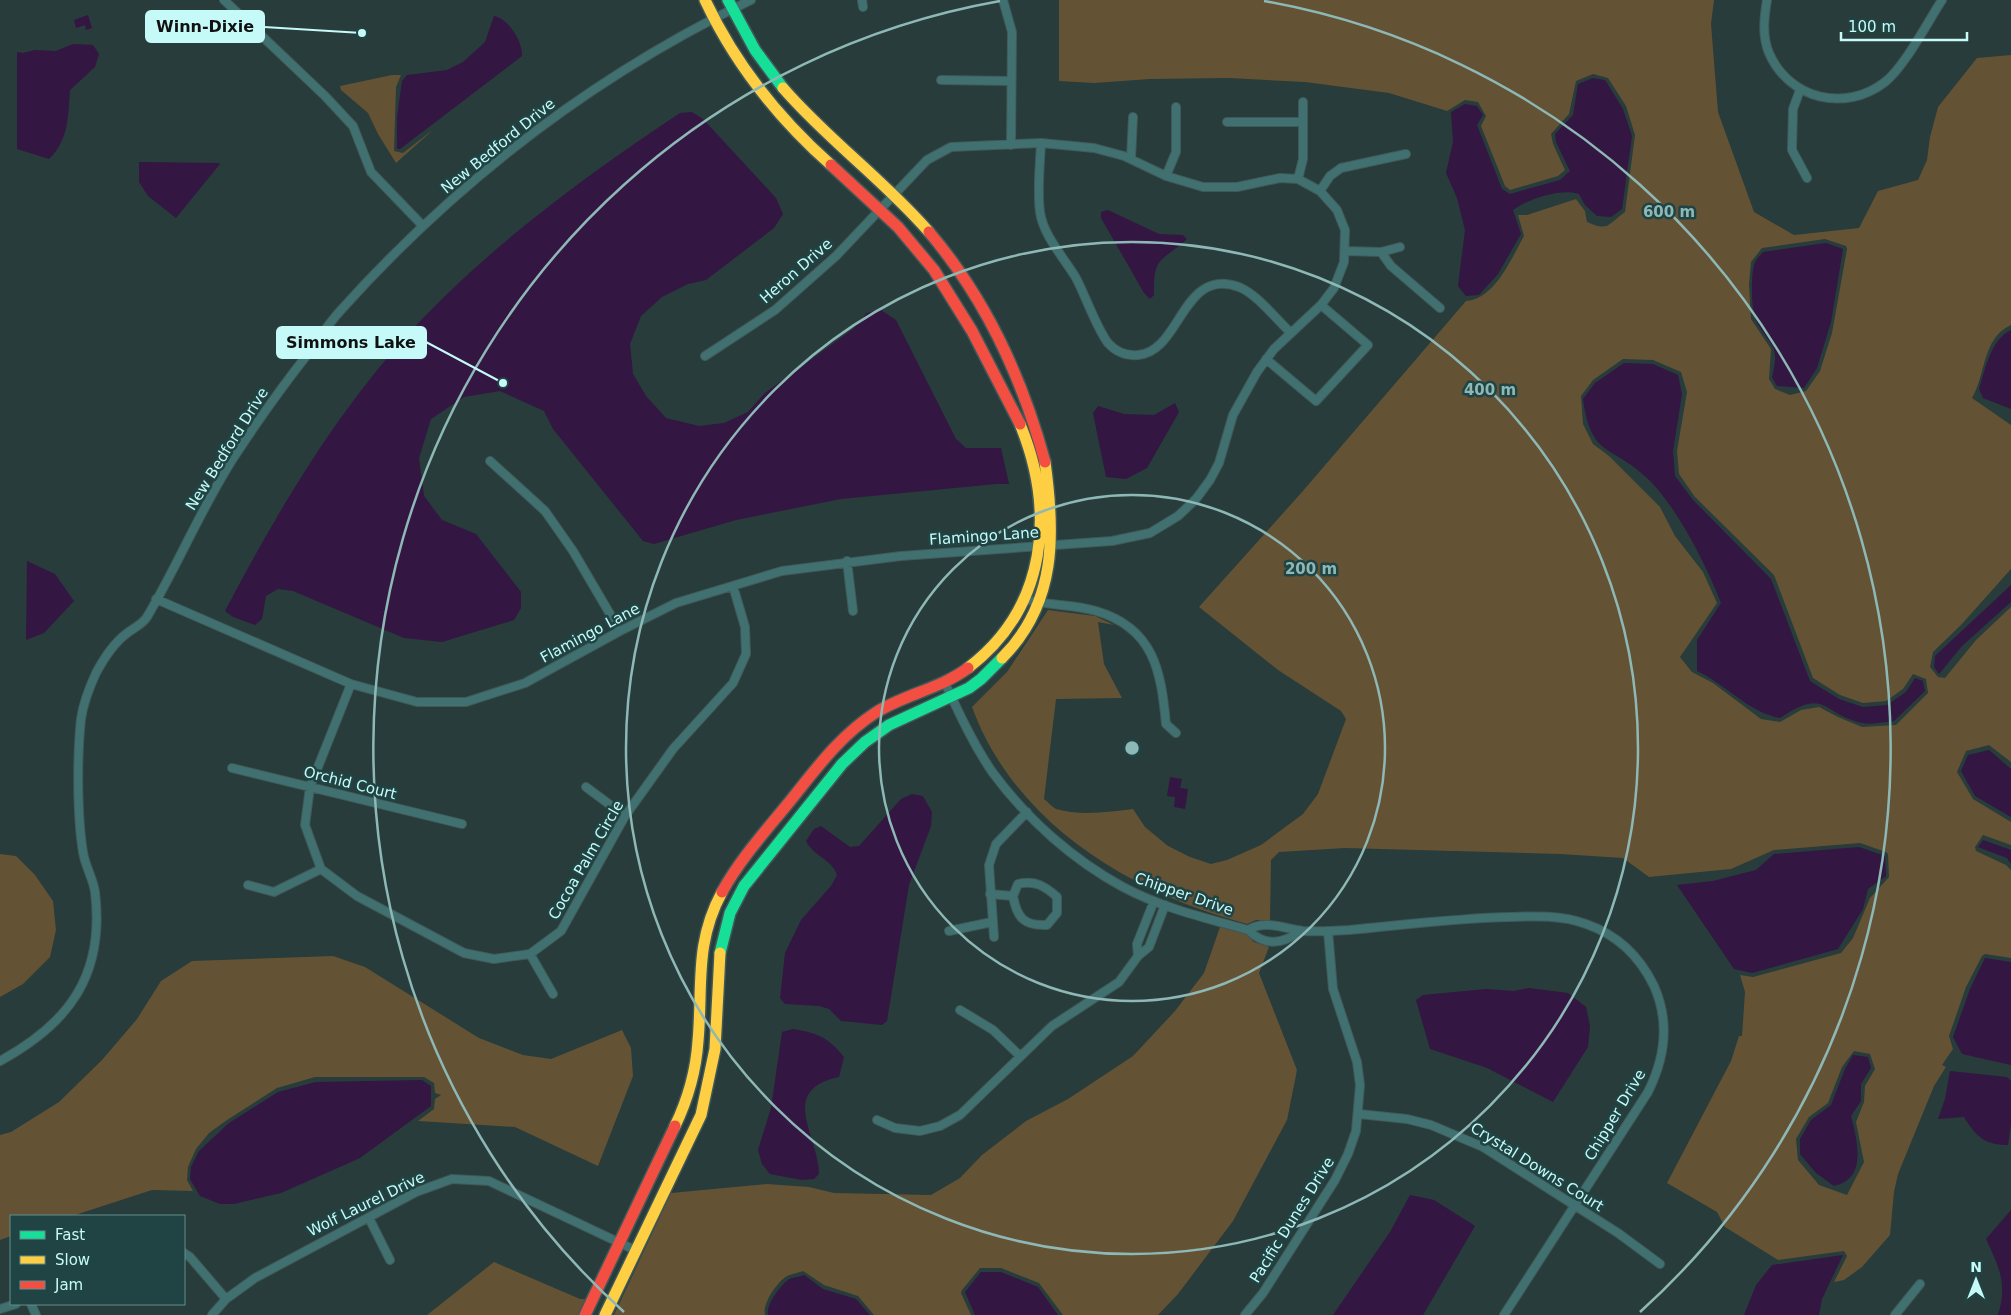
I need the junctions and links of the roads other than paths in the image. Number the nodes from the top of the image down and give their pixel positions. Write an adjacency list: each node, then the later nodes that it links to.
1 (224, 0): 29 (street)
2 (705, 0): 8 (street)
3 (751, 0): 7 (street, New Bedford Drive)
4 (1003, 0): 10 (street)
5 (1767, 0): 11 (street)
6 (1942, 0): 11 (street)
7 (730, 5): 8 (street, New Bedford Drive); 14 (street)
8 (713, 18): 18 (street); 29 (street, New Bedford Drive)
9 (941, 80): 10 (street)
10 (1011, 81): 20 (street)
11 (1800, 90): 24 (street)
12 (1303, 102): 17 (street)
13 (1176, 107): 23 (street)
14 (804, 109): 18 (street); 27 (street)
15 (1133, 117): 22 (street)
16 (1227, 122): 17 (street)
17 (1303, 122): 25 (street)
18 (789, 124): 28 (street)
19 (1041, 144): 20 (street, Heron Drive); 22 (street, Heron Drive); 37 (street)
20 (1012, 145): 27 (street, Heron Drive)
21 (1406, 154): 26 (street)
22 (1130, 160): 23 (street, Heron Drive)
23 (1166, 176): 25 (street, Heron Drive)
24 (1807, 178)
25 (1298, 180): 26 (street)
26 (1320, 191): 31 (street, Flamingo Lane)
27 (894, 193): 28 (street, Heron Drive); 33 (street)
28 (881, 208): 34 (street); 40 (street, Heron Drive)
29 (423, 226): 49 (street, New Bedford Drive)
30 (1400, 247): 32 (street)
31 (1345, 251): 32 (street); 35 (street, Flamingo Lane)
32 (1381, 252): 36 (street)
33 (953, 261): 34 (street); 38 (street)
34 (937, 273): 39 (street)
35 (1322, 305): 37 (street, Flamingo Lane); 41 (street)
36 (1440, 308)
37 (1290, 332): 41 (street, Flamingo Lane)
38 (1002, 344): 39 (street); 42 (street)
39 (984, 352): 43 (street)
40 (705, 356)
41 (1266, 358): 45 (street, Flamingo Lane)
42 (1035, 425): 43 (street); 45 (street)
43 (1023, 429): 46 (street)
44 (490, 461): 53 (street)
45 (1053, 545): 46 (street, Flamingo Lane); 51 (street)
46 (1040, 546): 47 (street, Flamingo Lane); 50 (street)
47 (847, 561): 48 (street, Flamingo Lane); 52 (street)
48 (733, 586): 53 (street, Flamingo Lane); 63 (street, Cocoa Palm Circle)
49 (156, 599): 55 (street, Flamingo Lane); 87 (street, New Bedford Drive)
50 (1024, 599): 51 (street); 54 (street)
51 (1040, 604): 56 (street); 57 (street)
52 (854, 611)
53 (620, 631): 55 (street, Flamingo Lane)
54 (945, 683): 56 (street, Chipper Drive); 61 (street)
55 (351, 684): 59 (street)
56 (952, 698): 62 (street, Chipper Drive); 64 (street)
57 (1176, 733)
58 (232, 768): 59 (street, Orchid Court)
59 (310, 787): 65 (street, Orchid Court); 66 (street)
60 (586, 787): 63 (street)
61 (781, 812): 64 (street); 83 (street)
62 (1027, 812): 68 (street); 70 (street, Chipper Drive)
63 (625, 816): 80 (street, Cocoa Palm Circle)
64 (795, 822): 84 (street)
65 (462, 824)
66 (321, 869): 67 (street); 80 (street, Cocoa Palm Circle)
67 (248, 885)
68 (990, 894): 69 (street); 72 (street)
69 (1013, 896): 69 (street)
70 (1154, 901): 71 (street, Chipper Drive); 81 (street)
71 (1166, 905): 74 (street, Chipper Drive); 81 (street)
72 (992, 922): 75 (street); 78 (street)
73 (1282, 926): 74 (street, Chipper Drive); 76 (street, Chipper Drive); 79 (street)
74 (1248, 930): 79 (street, Chipper Drive)
75 (949, 931)
76 (1301, 931): 77 (street, Chipper Drive); 79 (street, Chipper Drive)
77 (1328, 931): 88 (street, Pacific Dunes Drive); 90 (street, Chipper Drive)
78 (994, 936)
79 (1281, 942)
80 (530, 954): 82 (street)
81 (1138, 956): 86 (street)
82 (553, 994)
83 (700, 1007): 84 (street); 92 (street)
84 (717, 1007): 93 (street)
85 (960, 1010): 86 (street)
86 (1019, 1055): 89 (street)
87 (0, 1061)
88 (1359, 1114): 90 (street, Crystal Downs Court); 104 (street, Pacific Dunes Drive)
89 (877, 1120)
90 (1574, 1206): 96 (street, Crystal Downs Court); 105 (street, Chipper Drive)
91 (369, 1218): 92 (street, Wolf Laurel Drive); 95 (street); 98 (street, Wolf Laurel Drive)
92 (621, 1244): 93 (street, Wolf Laurel Drive); 102 (street)
93 (637, 1252): 103 (street)
94 (185, 1254): 98 (street)
95 (390, 1260)
96 (1660, 1264)
97 (1920, 1284): 106 (street)
98 (226, 1299): 101 (street, Wolf Laurel Drive)
99 (13, 1305): 100 (street)
100 (0, 1309)
101 (212, 1315)
102 (585, 1315)
103 (606, 1315)
104 (1245, 1315)
105 (1504, 1315)
106 (1895, 1315)

